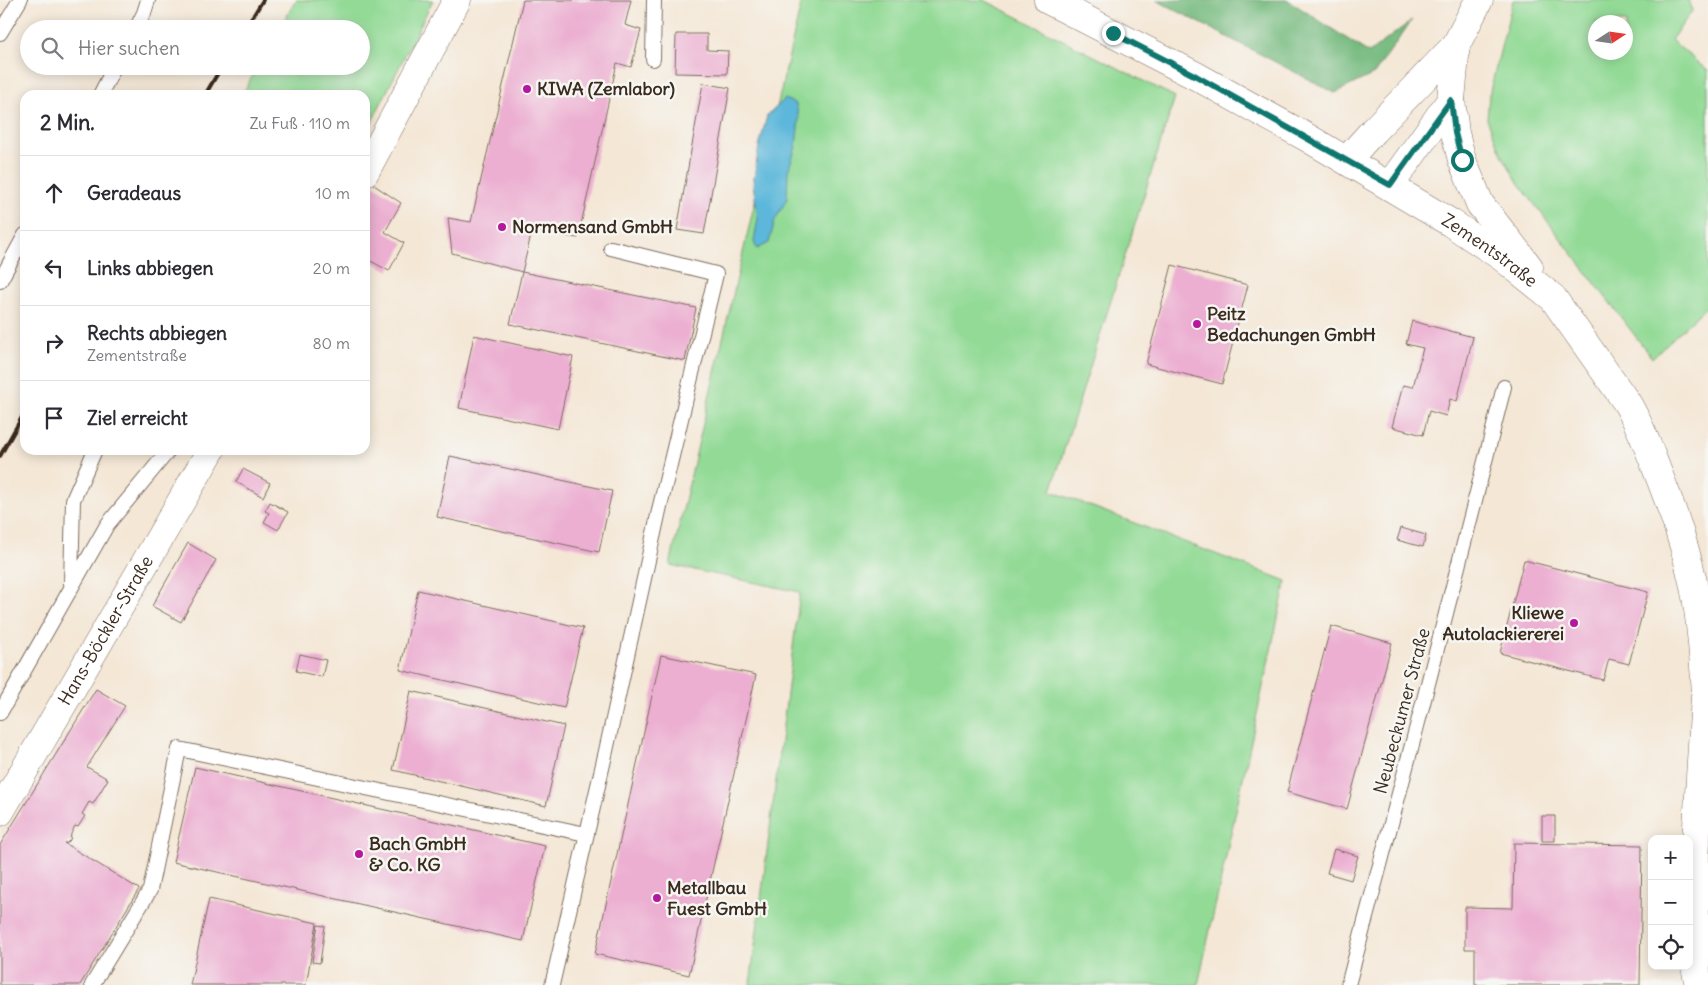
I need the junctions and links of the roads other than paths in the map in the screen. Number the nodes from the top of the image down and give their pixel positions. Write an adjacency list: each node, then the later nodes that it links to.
1 (20, 0): 8 (lane)
2 (148, 0): 7 (lane)
3 (457, 0): 15 (street)
4 (654, 0): 10 (lane)
5 (1048, 0): 14 (street, Zementstraße)
6 (1479, 0): 9 (street)
7 (140, 20)
8 (0, 34)
9 (1456, 45): 13 (street); 14 (street)
10 (652, 59)
11 (110, 75): 12 (lane)
12 (103, 90)
13 (1451, 100): 16 (street); 20 (street)
14 (1347, 160): 16 (street, Zementstraße)
15 (370, 163)
16 (1390, 185): 20 (street, Zementstraße)
17 (20, 244): 19 (lane)
18 (611, 248): 29 (lane)
19 (0, 281)
20 (1553, 298): 26 (street, Zementstraße)
21 (1504, 387): 32 (lane, Neubeckumer Straße)
22 (93, 455): 25 (lane)
23 (165, 455): 25 (lane)
24 (208, 455): 28 (street, Hans-Böckler-Straße)
25 (71, 588): 27 (lane)
26 (1707, 702): 33 (street, Zementstraße)
27 (0, 713)
28 (0, 812)
29 (586, 834): 30 (lane); 31 (lane)
30 (92, 985)
31 (552, 985)
32 (1348, 985)
33 (1699, 985)

